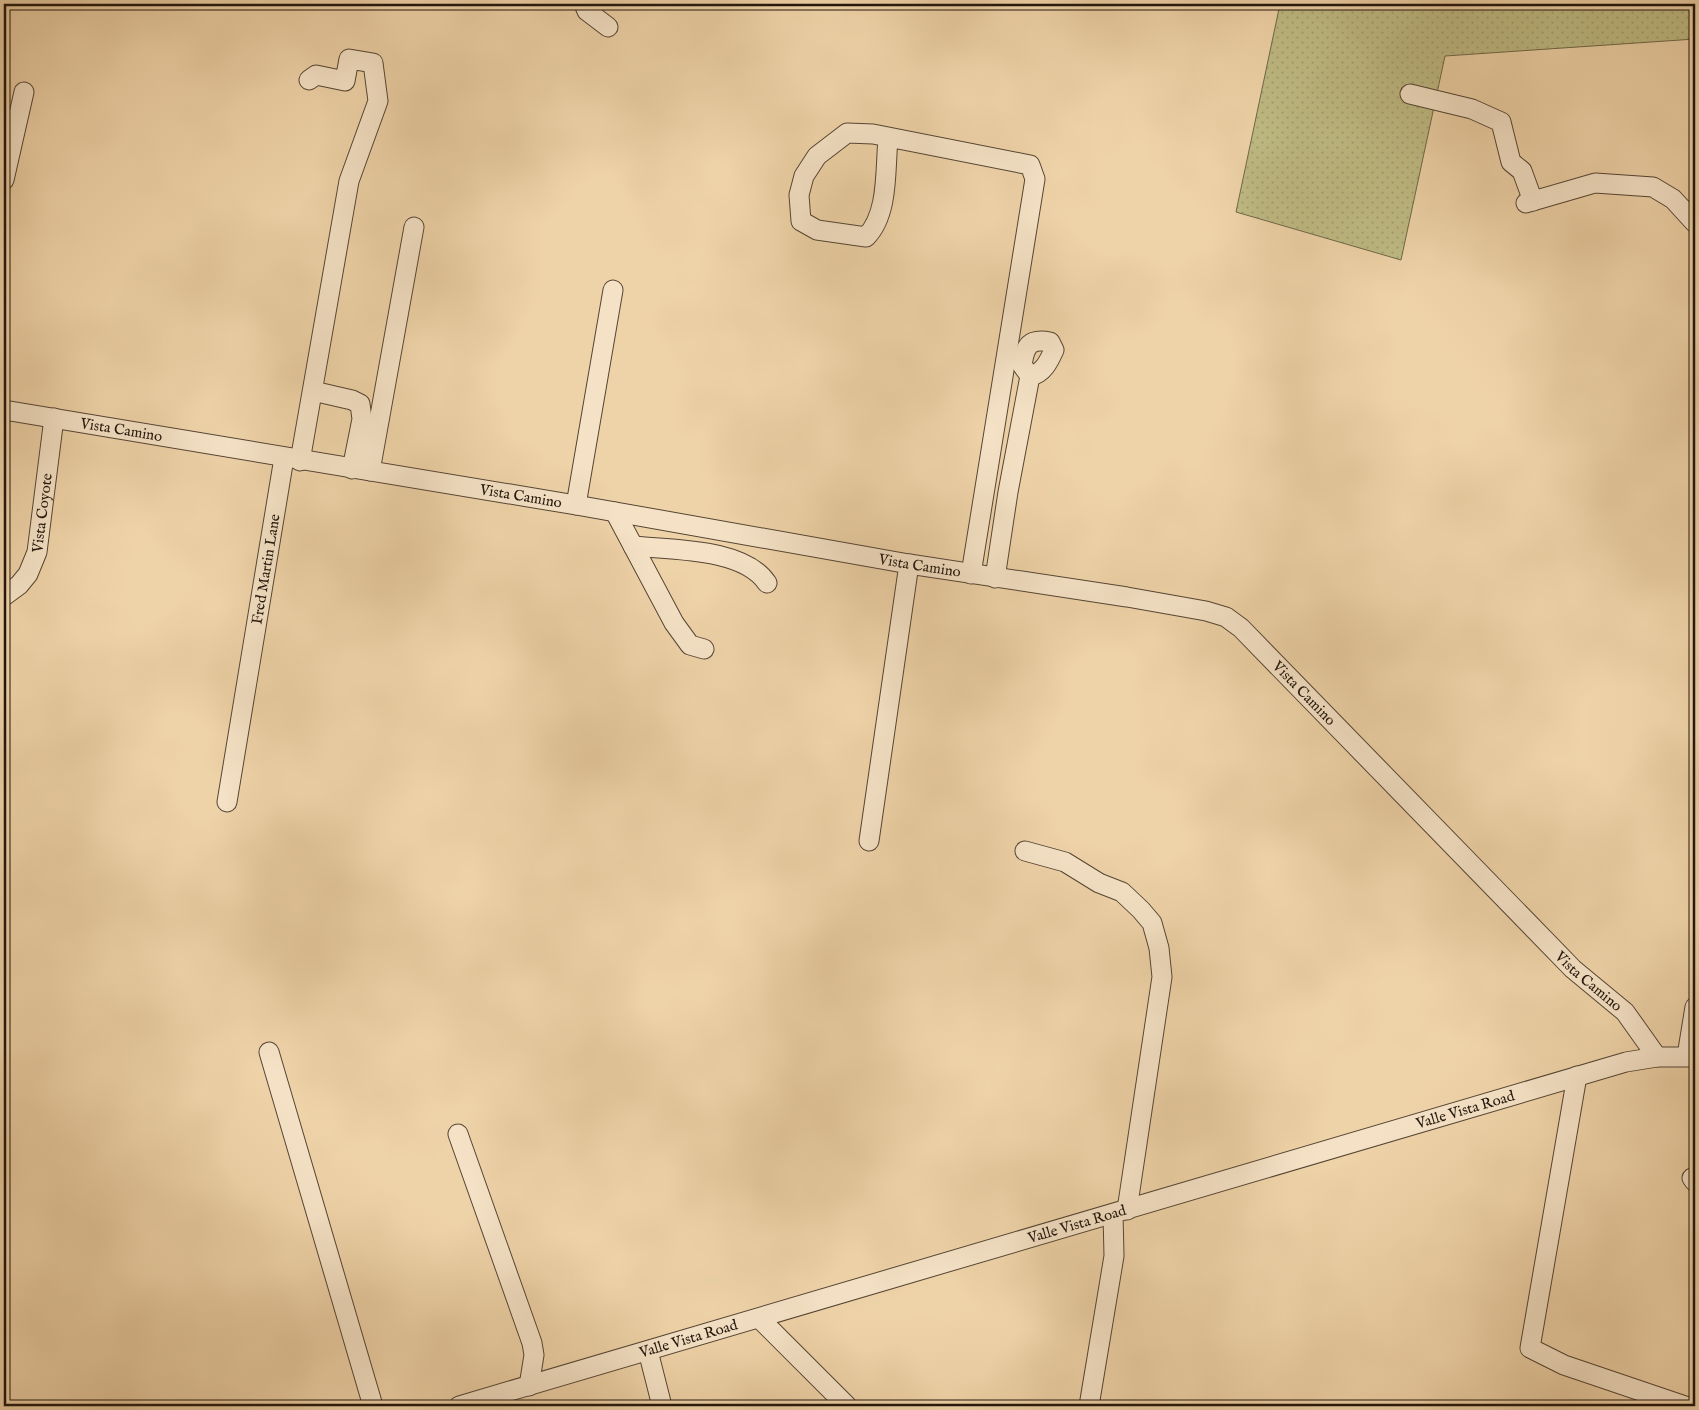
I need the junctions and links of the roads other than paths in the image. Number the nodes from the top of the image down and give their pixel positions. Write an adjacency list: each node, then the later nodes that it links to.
1 (584, 4): 2 (street)
2 (608, 26)
3 (309, 80): 12 (street, Fred Martin Lane)
4 (24, 92): 7 (street)
5 (1410, 94): 8 (street)
6 (888, 139): 6 (street); 21 (street)
7 (4, 180)
8 (1695, 223)
9 (414, 227): 16 (street)
10 (613, 290): 17 (street)
11 (1030, 376): 22 (street)
12 (313, 391): 15 (street, Fred Martin Lane); 16 (street)
13 (4, 410): 14 (street, Vista Camino)
14 (54, 418): 15 (street, Vista Camino); 24 (street, Vista Coyote)
15 (292, 459): 16 (street, Vista Camino); 26 (street, Fred Martin Lane)
16 (361, 470): 17 (street, Vista Camino)
17 (576, 505): 18 (street, Vista Camino)
18 (615, 512): 19 (street); 20 (street, Vista Camino)
19 (633, 546): 23 (street); 25 (street)
20 (910, 564): 21 (street, Vista Camino); 27 (street)
21 (971, 574): 22 (street, Vista Camino)
22 (995, 578): 31 (street, Vista Camino)
23 (767, 583)
24 (4, 596)
25 (704, 649)
26 (227, 802)
27 (869, 841)
28 (1025, 851): 35 (street)
29 (1695, 1007): 32 (street)
30 (269, 1052): 40 (street)
31 (1657, 1057): 32 (street, Valle Vista Road); 33 (street, Valle Vista Road)
32 (1691, 1057)
33 (1577, 1076): 35 (street, Valle Vista Road); 45 (street)
34 (458, 1134): 38 (street)
35 (1120, 1212): 36 (street, Valle Vista Road); 44 (street)
36 (759, 1318): 37 (street, Valle Vista Road); 43 (street)
37 (648, 1351): 38 (street, Valle Vista Road); 42 (street)
38 (529, 1386): 39 (street, Valle Vista Road)
39 (483, 1403): 41 (street, Valle Vista Road)
40 (373, 1406)
41 (459, 1406)
42 (662, 1406)
43 (847, 1406)
44 (1089, 1406)
45 (1684, 1406)

